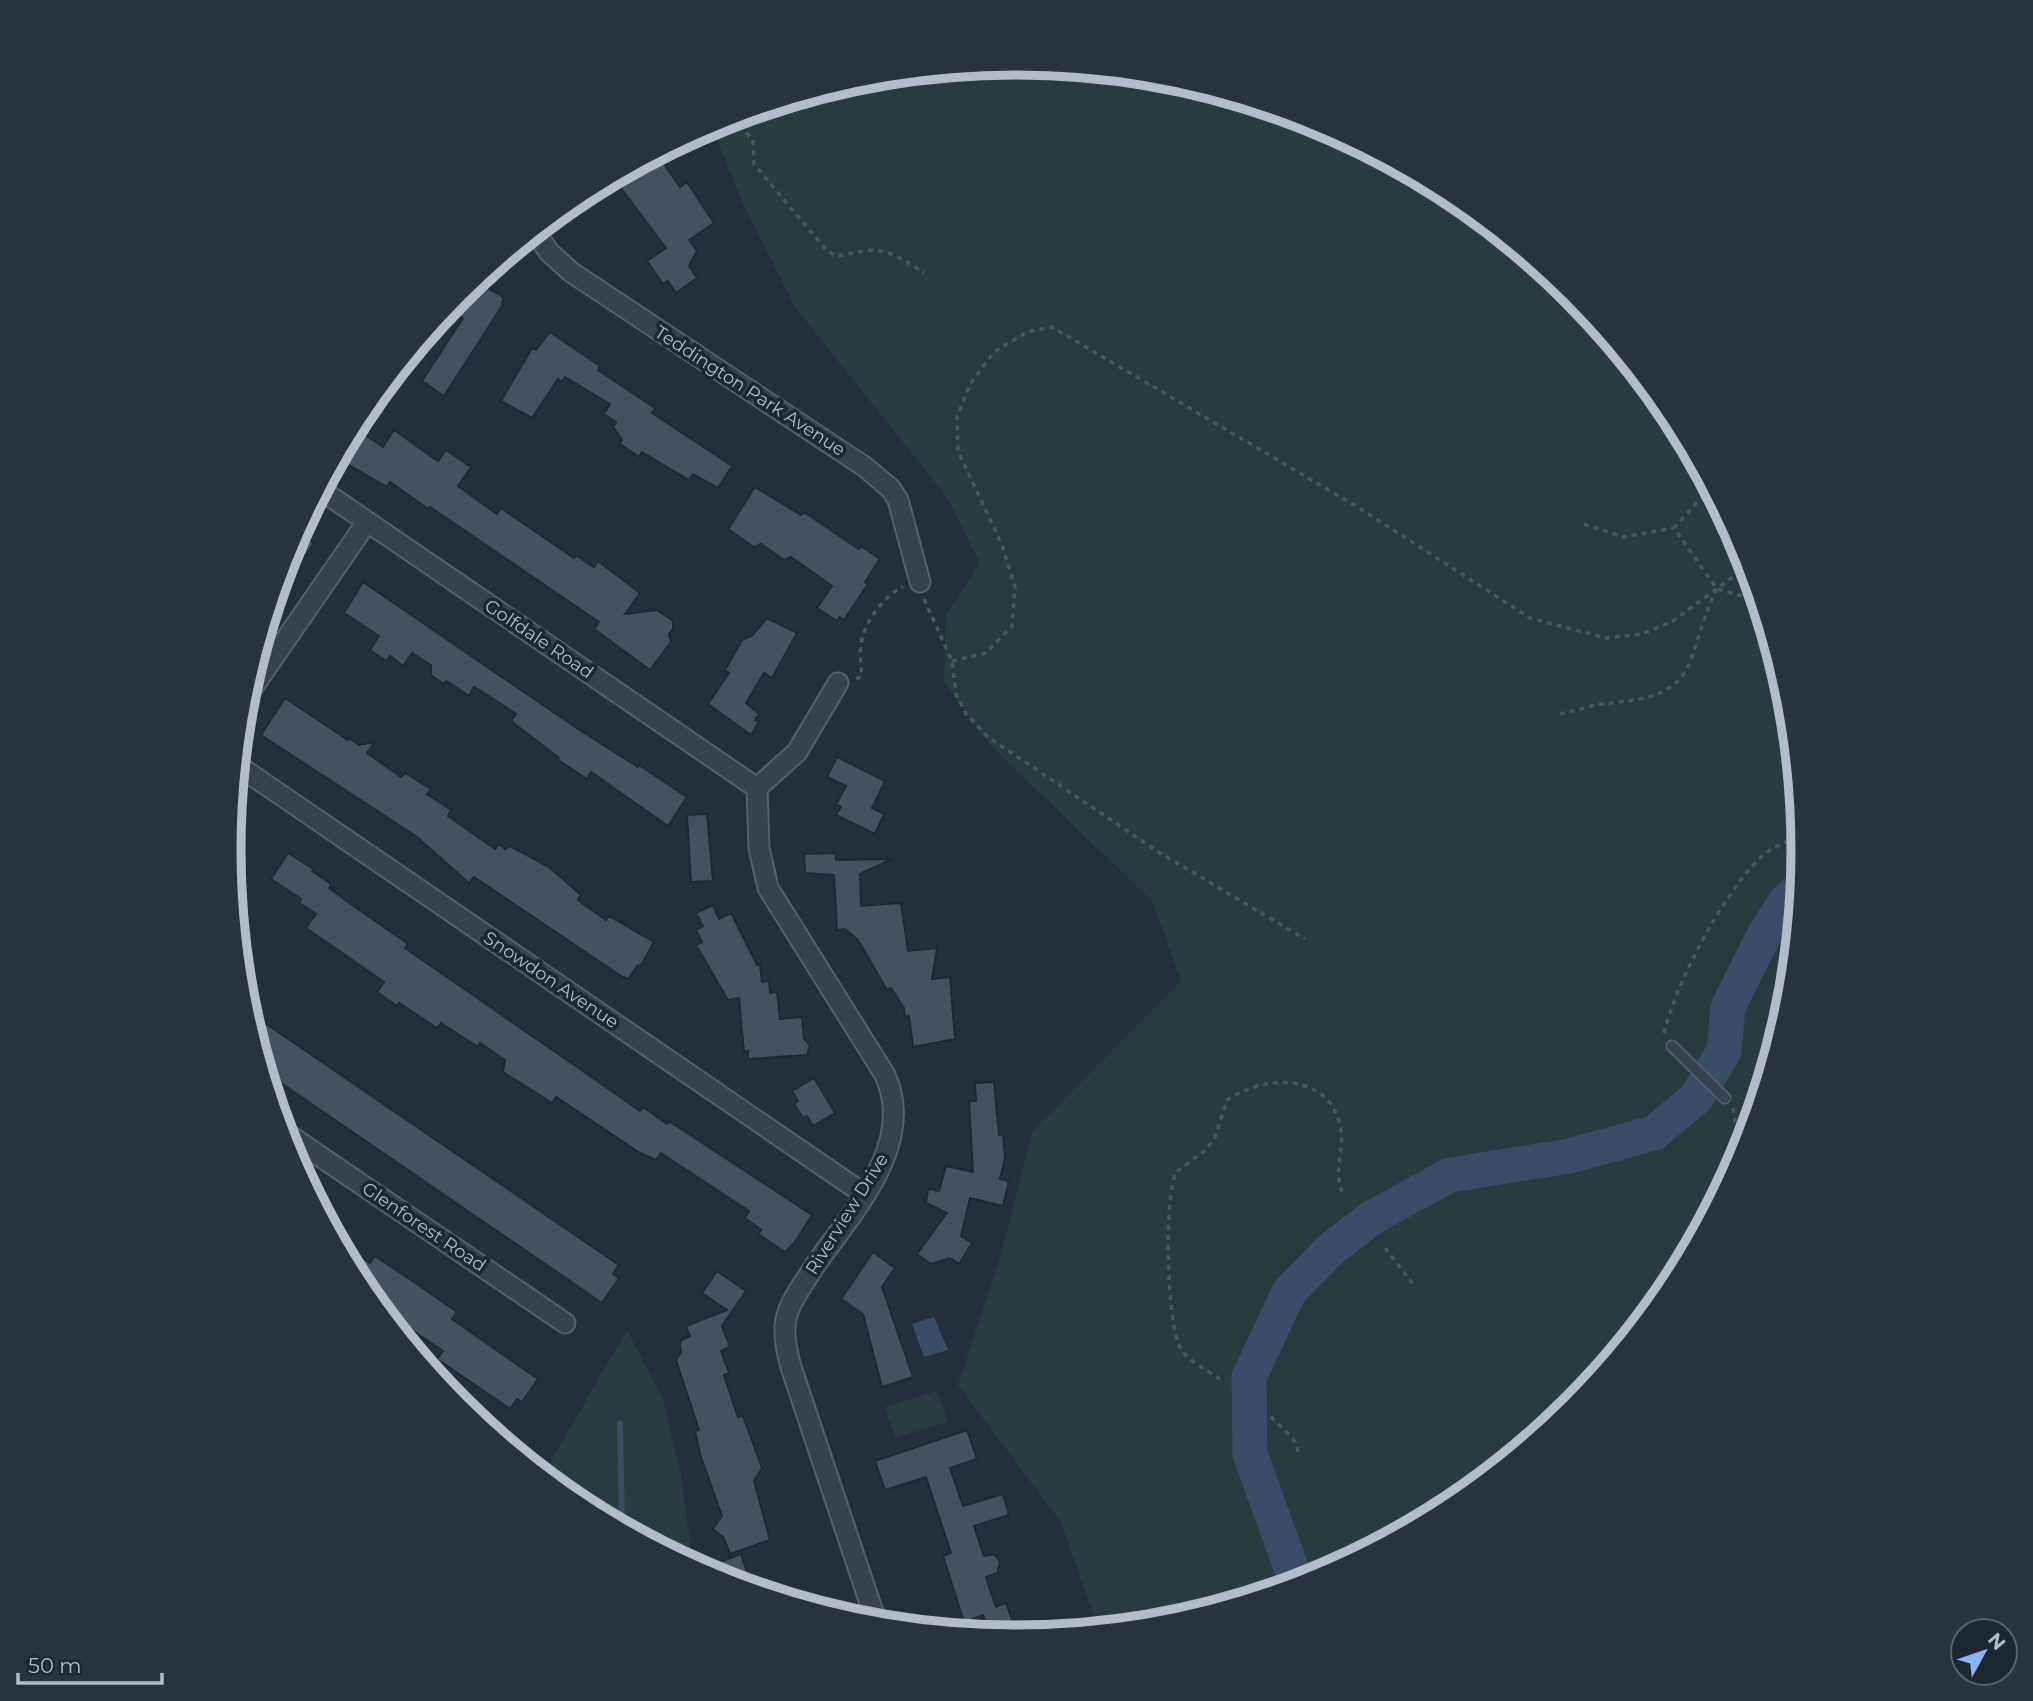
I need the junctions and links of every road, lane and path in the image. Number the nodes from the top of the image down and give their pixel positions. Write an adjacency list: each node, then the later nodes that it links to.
1 (740, 126): 3 (path)
2 (540, 239): 10 (street, Teddington Park Avenue)
3 (924, 273)
4 (328, 495): 6 (street, Golfdale Road)
5 (1706, 497): 8 (path)
6 (367, 522): 14 (street); 18 (street, Golfdale Road)
7 (1584, 524): 8 (path)
8 (1674, 528): 11 (path)
9 (1740, 572): 11 (path)
10 (920, 582): 13 (path); 15 (path)
11 (1717, 589): 12 (path); 13 (path); 16 (path)
12 (1750, 598)
13 (952, 661): 20 (path)
14 (262, 674)
15 (838, 683): 18 (street)
16 (1560, 714)
17 (246, 771): 25 (street, Snowdon Avenue)
18 (758, 788): 25 (street, Riverview Drive)
19 (1792, 840): 21 (path)
20 (1305, 939)
21 (1672, 1046): 22 (lane)
22 (1725, 1098): 23 (path)
23 (1738, 1133)
24 (298, 1141): 29 (street, Glenforest Road)
25 (864, 1194): 33 (street, Riverview Drive)
26 (1344, 1196): 30 (path)
27 (1385, 1248): 28 (path)
28 (1413, 1284)
29 (565, 1323)
30 (1220, 1379)
31 (1271, 1417): 32 (path)
32 (1300, 1455)
33 (873, 1612)

